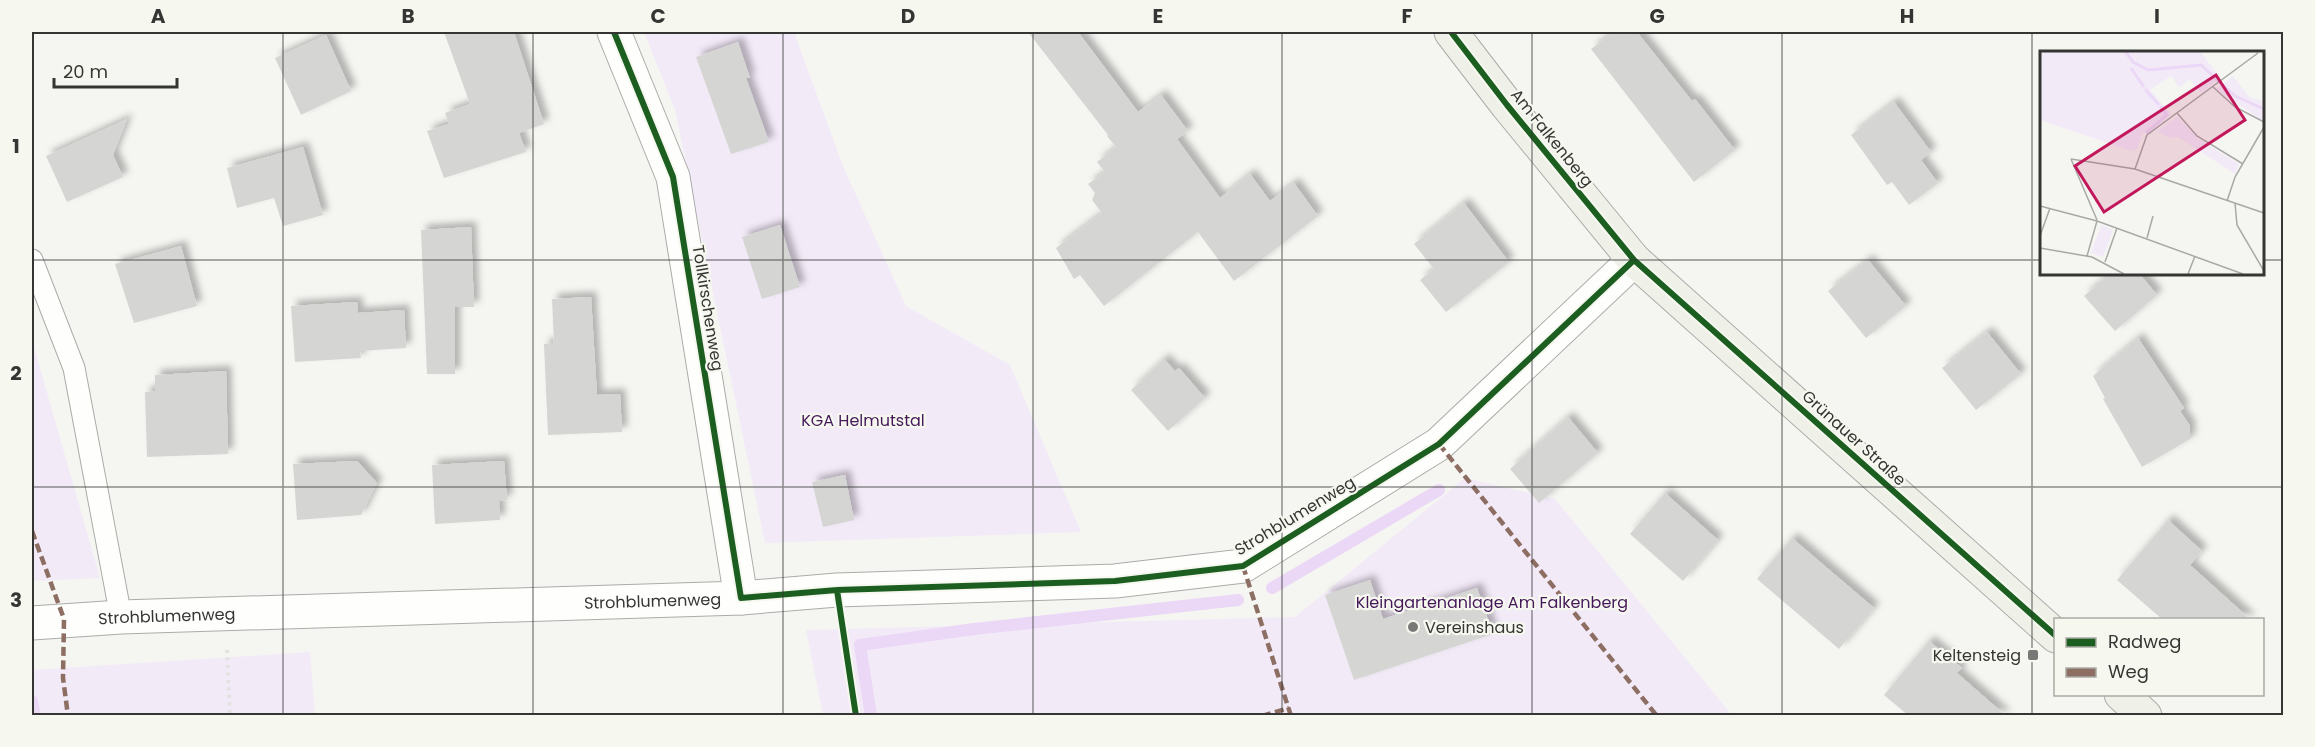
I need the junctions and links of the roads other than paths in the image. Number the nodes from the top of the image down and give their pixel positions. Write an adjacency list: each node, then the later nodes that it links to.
1 (614, 32): 5 (street, Tollkirschenweg)
2 (1451, 32): 4 (street, Am Falkenberg)
3 (32, 260): 6 (lane)
4 (1634, 260): 5 (street, Strohblumenweg); 8 (street, Grünauer Straße)
5 (741, 598): 6 (street, Strohblumenweg)
6 (121, 617): 7 (street, Strohblumenweg)
7 (32, 623)
8 (2054, 635)
9 (2123, 696): 10 (street)
10 (2145, 716)

